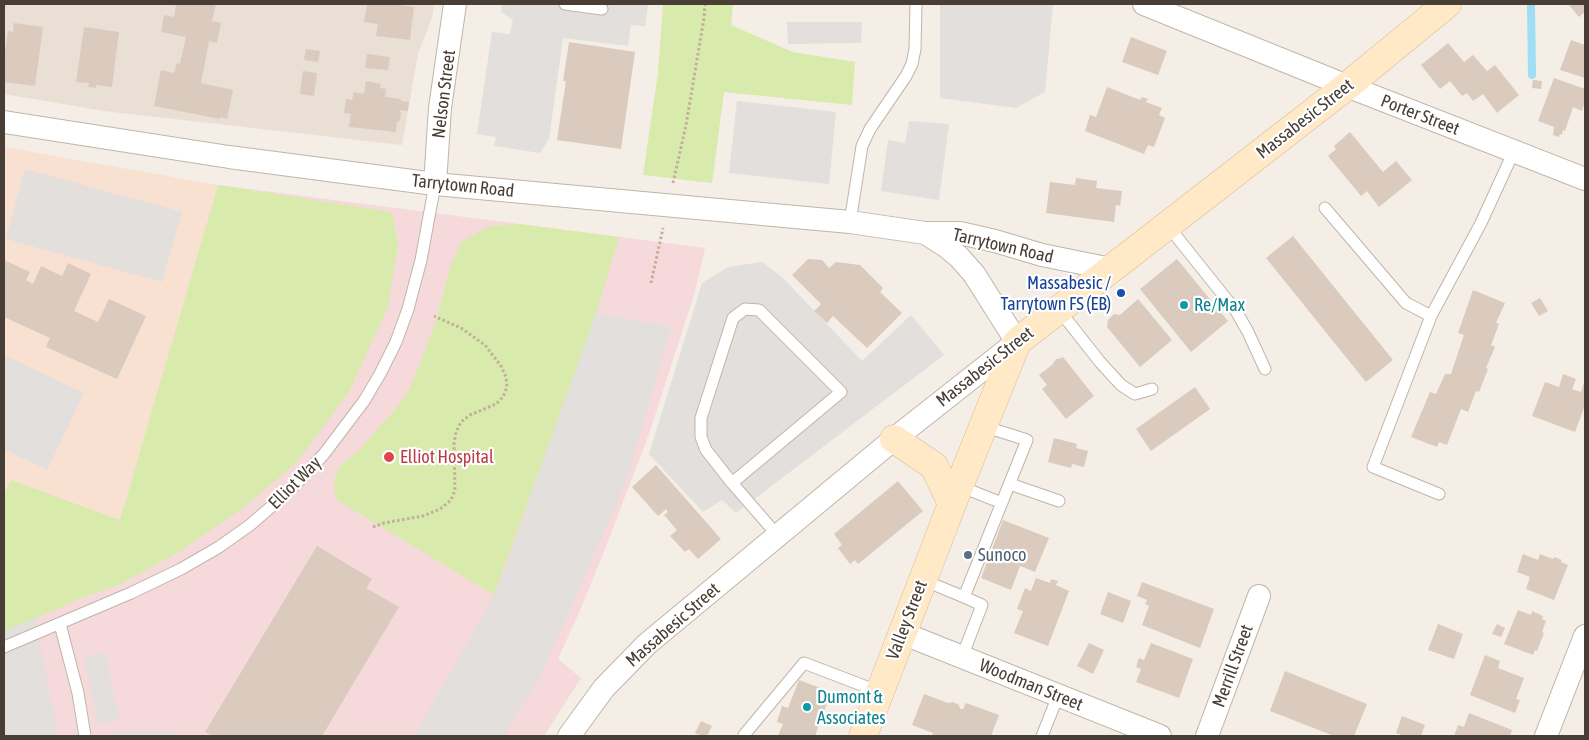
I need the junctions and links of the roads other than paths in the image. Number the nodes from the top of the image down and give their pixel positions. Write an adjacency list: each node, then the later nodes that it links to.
1 (455, 4): 11 (street, Nelson Street)
2 (565, 4): 6 (lane)
3 (916, 4): 13 (lane)
4 (1144, 4): 7 (street, Porter Street)
5 (1447, 4): 7 (main road, Massabesic Street)
6 (602, 9)
7 (1347, 86): 9 (street, Porter Street); 14 (main road, Massabesic Street)
8 (4, 122): 11 (street, Tarrytown Road)
9 (1514, 151): 10 (street, Porter Street); 18 (lane)
10 (1585, 179)
11 (435, 184): 13 (street, Tarrytown Road); 34 (lane, Elliot Way)
12 (1325, 208): 18 (lane)
13 (850, 222): 15 (street, Tarrytown Road)
14 (1168, 226): 16 (main road, Massabesic Street); 20 (lane)
15 (925, 233): 16 (street, Tarrytown Road); 19 (street, Tarrytown Road)
16 (1111, 269): 17 (main road, Massabesic Street)
17 (1059, 310): 19 (main road, Massabesic Street); 21 (lane)
18 (1432, 316): 26 (lane)
19 (1017, 342): 22 (main road, Valley Street); 23 (street, Massabesic Street)
20 (1264, 369)
21 (1152, 389)
22 (983, 426): 25 (lane); 27 (main road, Valley Street)
23 (894, 438): 27 (main road); 30 (street, Massabesic Street)
24 (732, 483): 24 (lane); 30 (lane)
25 (1010, 484): 28 (lane); 29 (lane)
26 (1439, 494)
27 (955, 495): 29 (lane); 31 (main road, Valley Street)
28 (1058, 501)
29 (1002, 504): 33 (lane)
30 (778, 536): 42 (street, Massabesic Street)
31 (923, 580): 33 (lane); 35 (main road, Valley Street)
32 (1259, 596): 47 (street, Merrill Street)
33 (964, 598): 38 (lane)
34 (60, 624): 37 (lane, Elliot Way); 41 (lane)
35 (902, 633): 38 (street, Woodman Street); 39 (main road, Valley Street)
36 (1585, 636): 48 (street)
37 (4, 647)
38 (962, 657): 40 (street, Woodman Street)
39 (880, 692): 43 (lane); 44 (main road, Valley Street)
40 (1058, 696): 45 (lane); 46 (street, Woodman Street)
41 (85, 736)
42 (569, 736)
43 (746, 736)
44 (863, 736)
45 (1042, 736)
46 (1160, 736)
47 (1207, 736)
48 (1546, 736)

